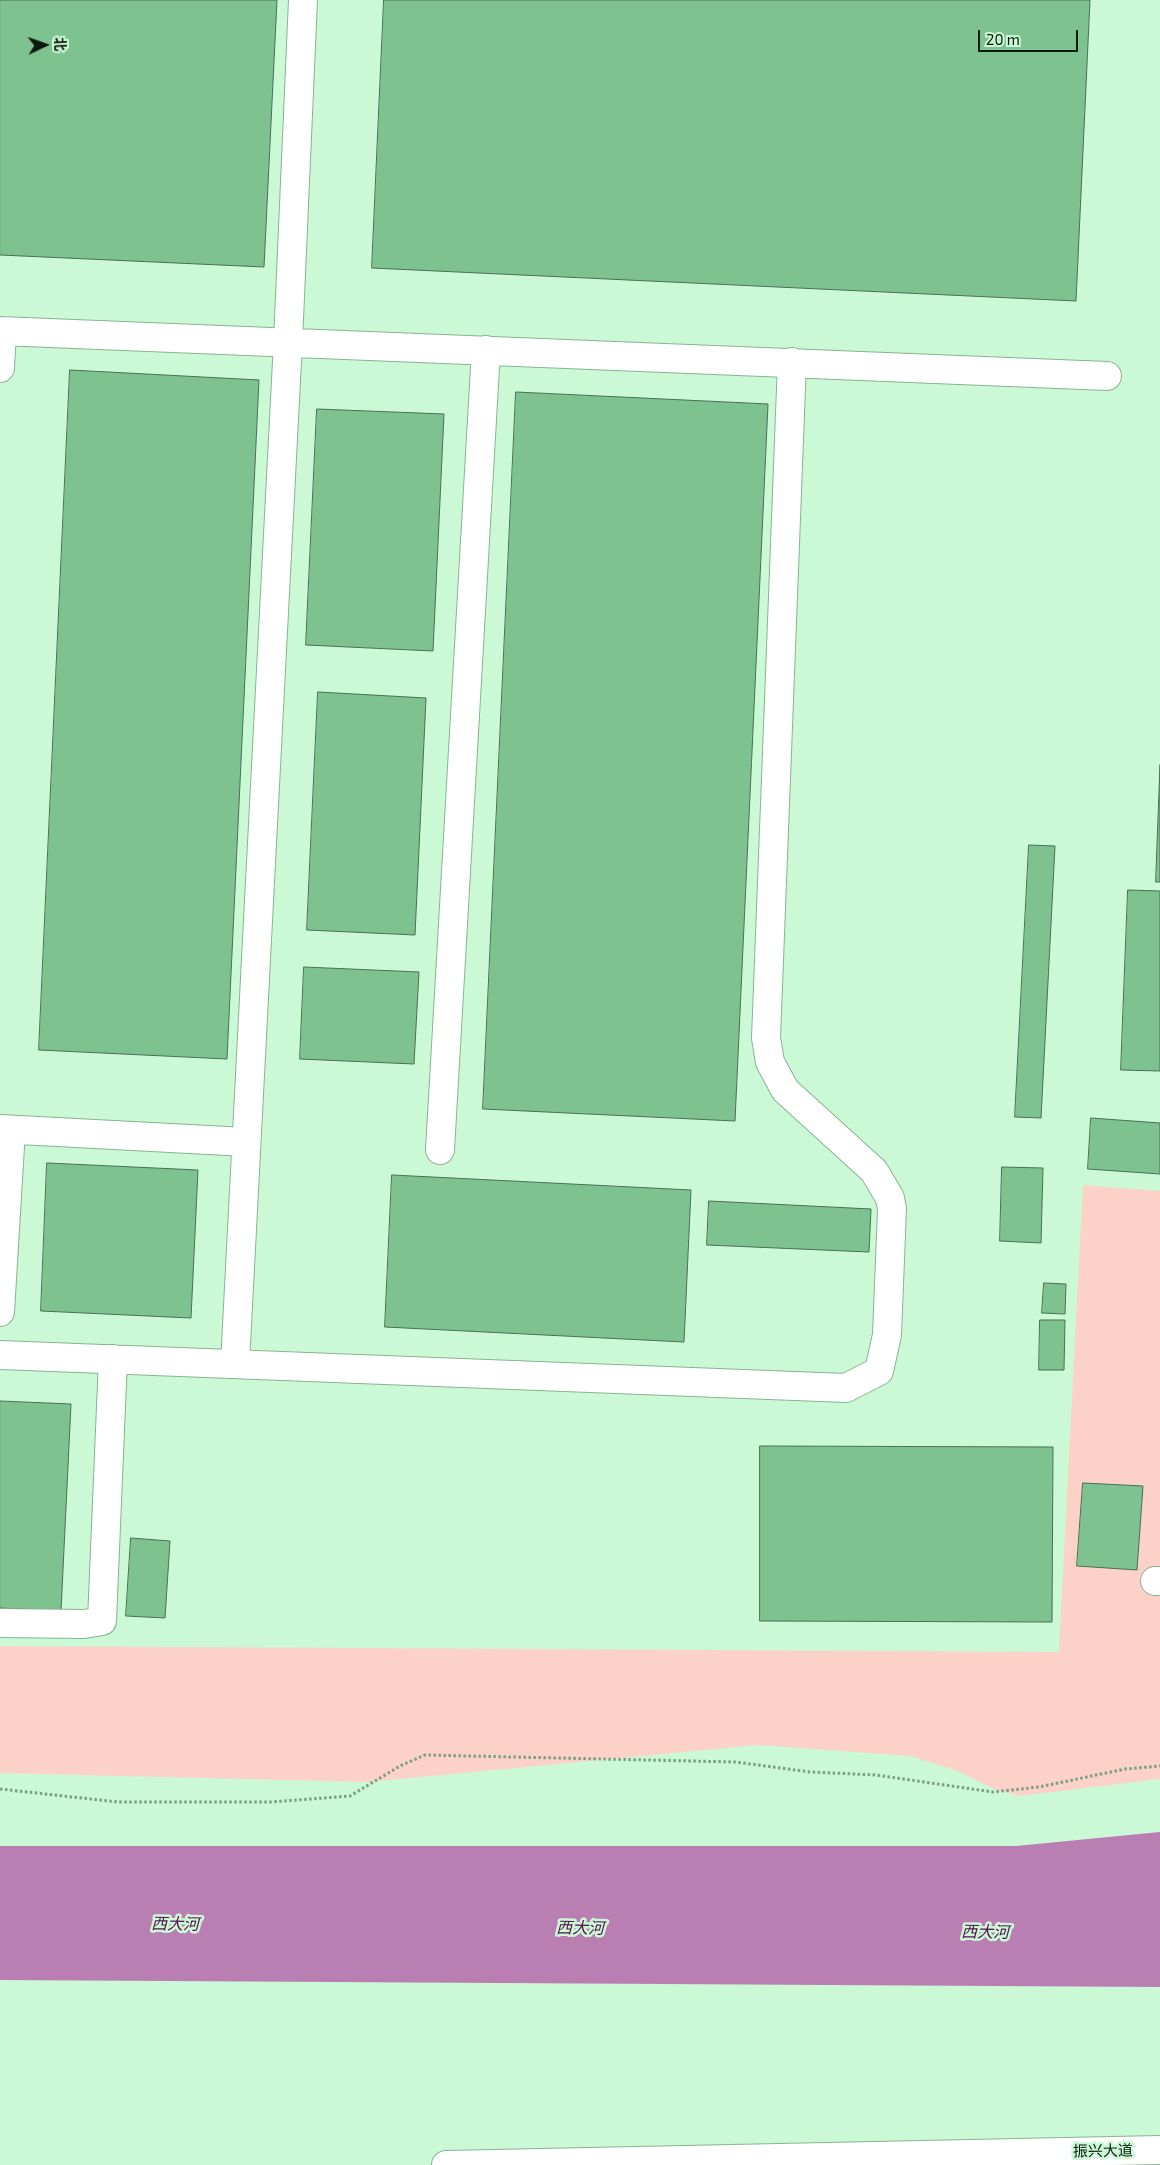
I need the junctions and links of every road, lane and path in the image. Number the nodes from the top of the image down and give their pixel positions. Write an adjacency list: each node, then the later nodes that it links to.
1 (303, 0): 3 (main road)
2 (1, 331): 3 (main road); 6 (main road)
3 (288, 342): 4 (main road); 9 (main road)
4 (486, 350): 5 (main road); 10 (main road)
5 (792, 362): 7 (main road); 14 (main road)
6 (0, 368)
7 (1107, 376)
8 (6, 1129): 9 (main road); 11 (main road)
9 (246, 1142): 14 (main road)
10 (440, 1150)
11 (0, 1312)
12 (0, 1355): 13 (main road)
13 (113, 1359): 14 (main road); 15 (main road)
14 (235, 1364)
15 (0, 1623)
16 (1160, 1766): 17 (path)
17 (0, 1789)
18 (1160, 2150): 19 (main road, 振兴大道)
19 (446, 2165)

